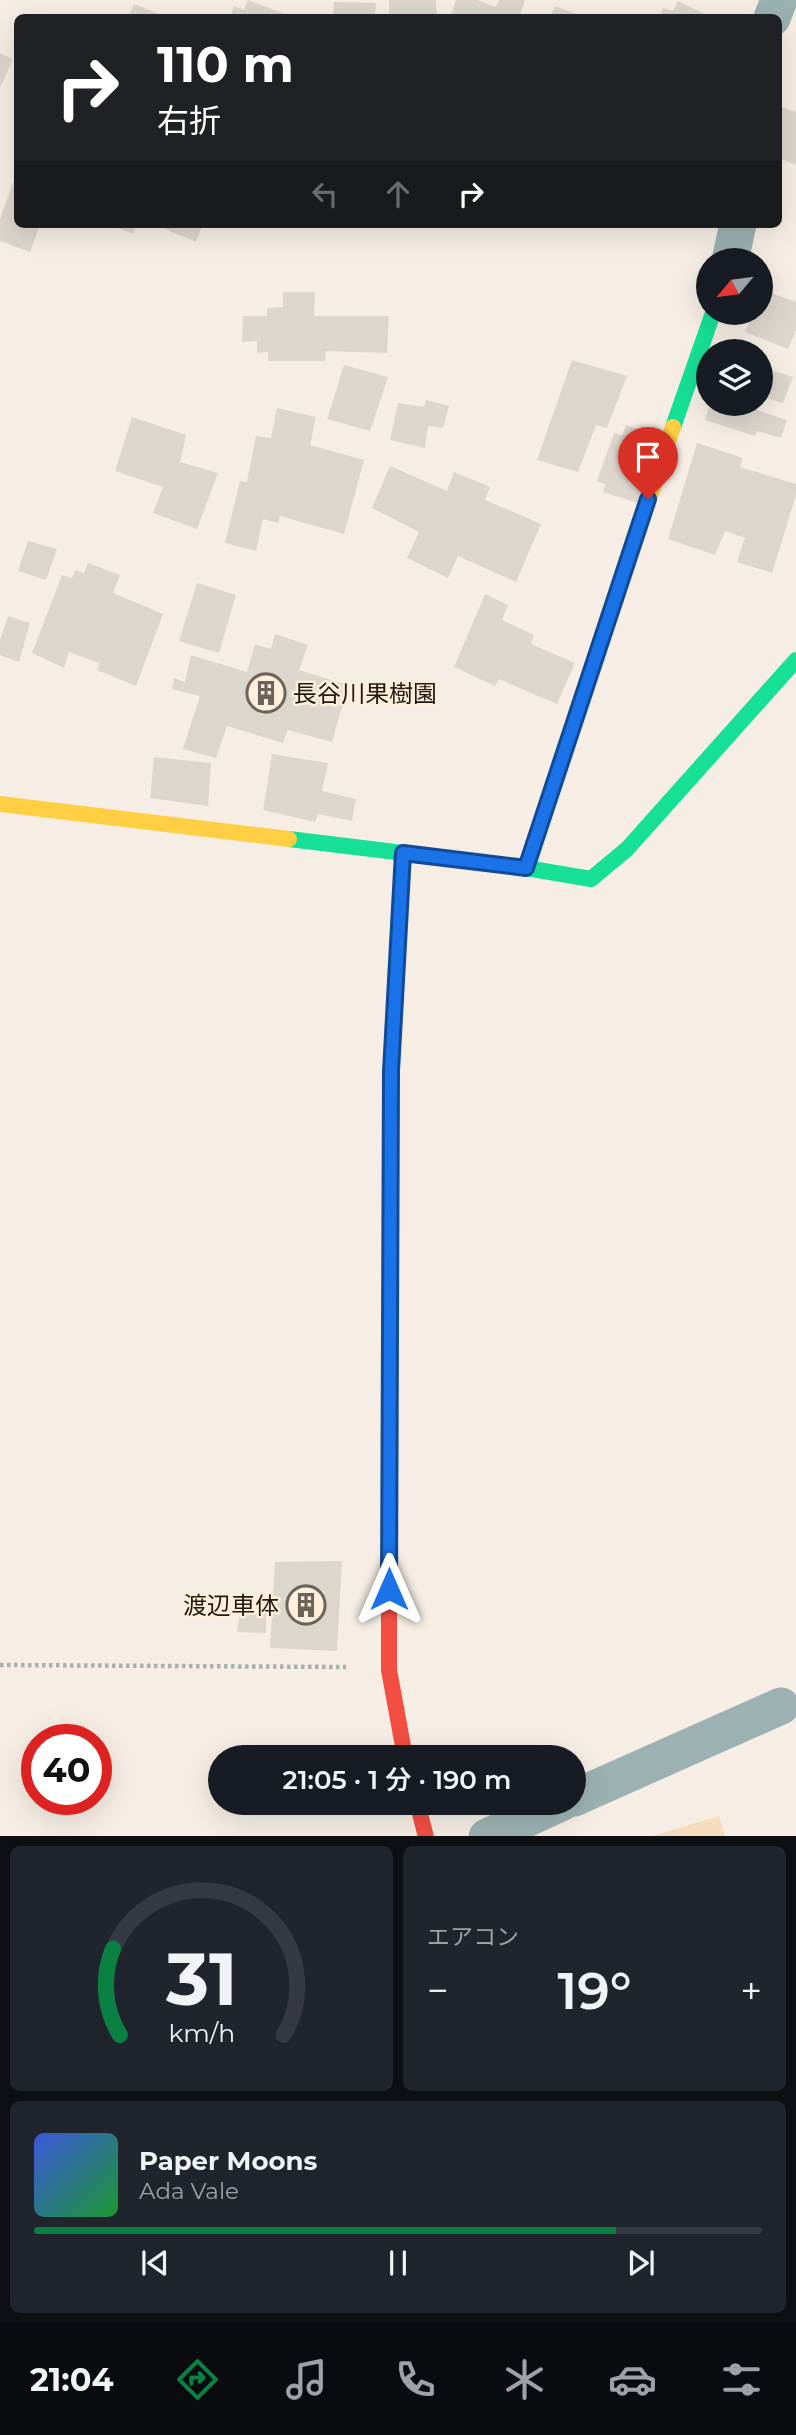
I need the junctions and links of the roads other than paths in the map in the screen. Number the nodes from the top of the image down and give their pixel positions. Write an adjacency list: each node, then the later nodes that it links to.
1 (737, 228): 2 (street)
2 (733, 248)
3 (708, 326): 7 (street)
4 (796, 660): 7 (street)
5 (0, 804): 6 (street)
6 (403, 853): 7 (street); 9 (street)
7 (526, 868)
8 (781, 1706): 10 (street)
9 (403, 1745)
10 (586, 1793)
11 (420, 1815): 13 (street)
12 (535, 1815): 14 (street)
13 (426, 1836)
14 (487, 1836)

